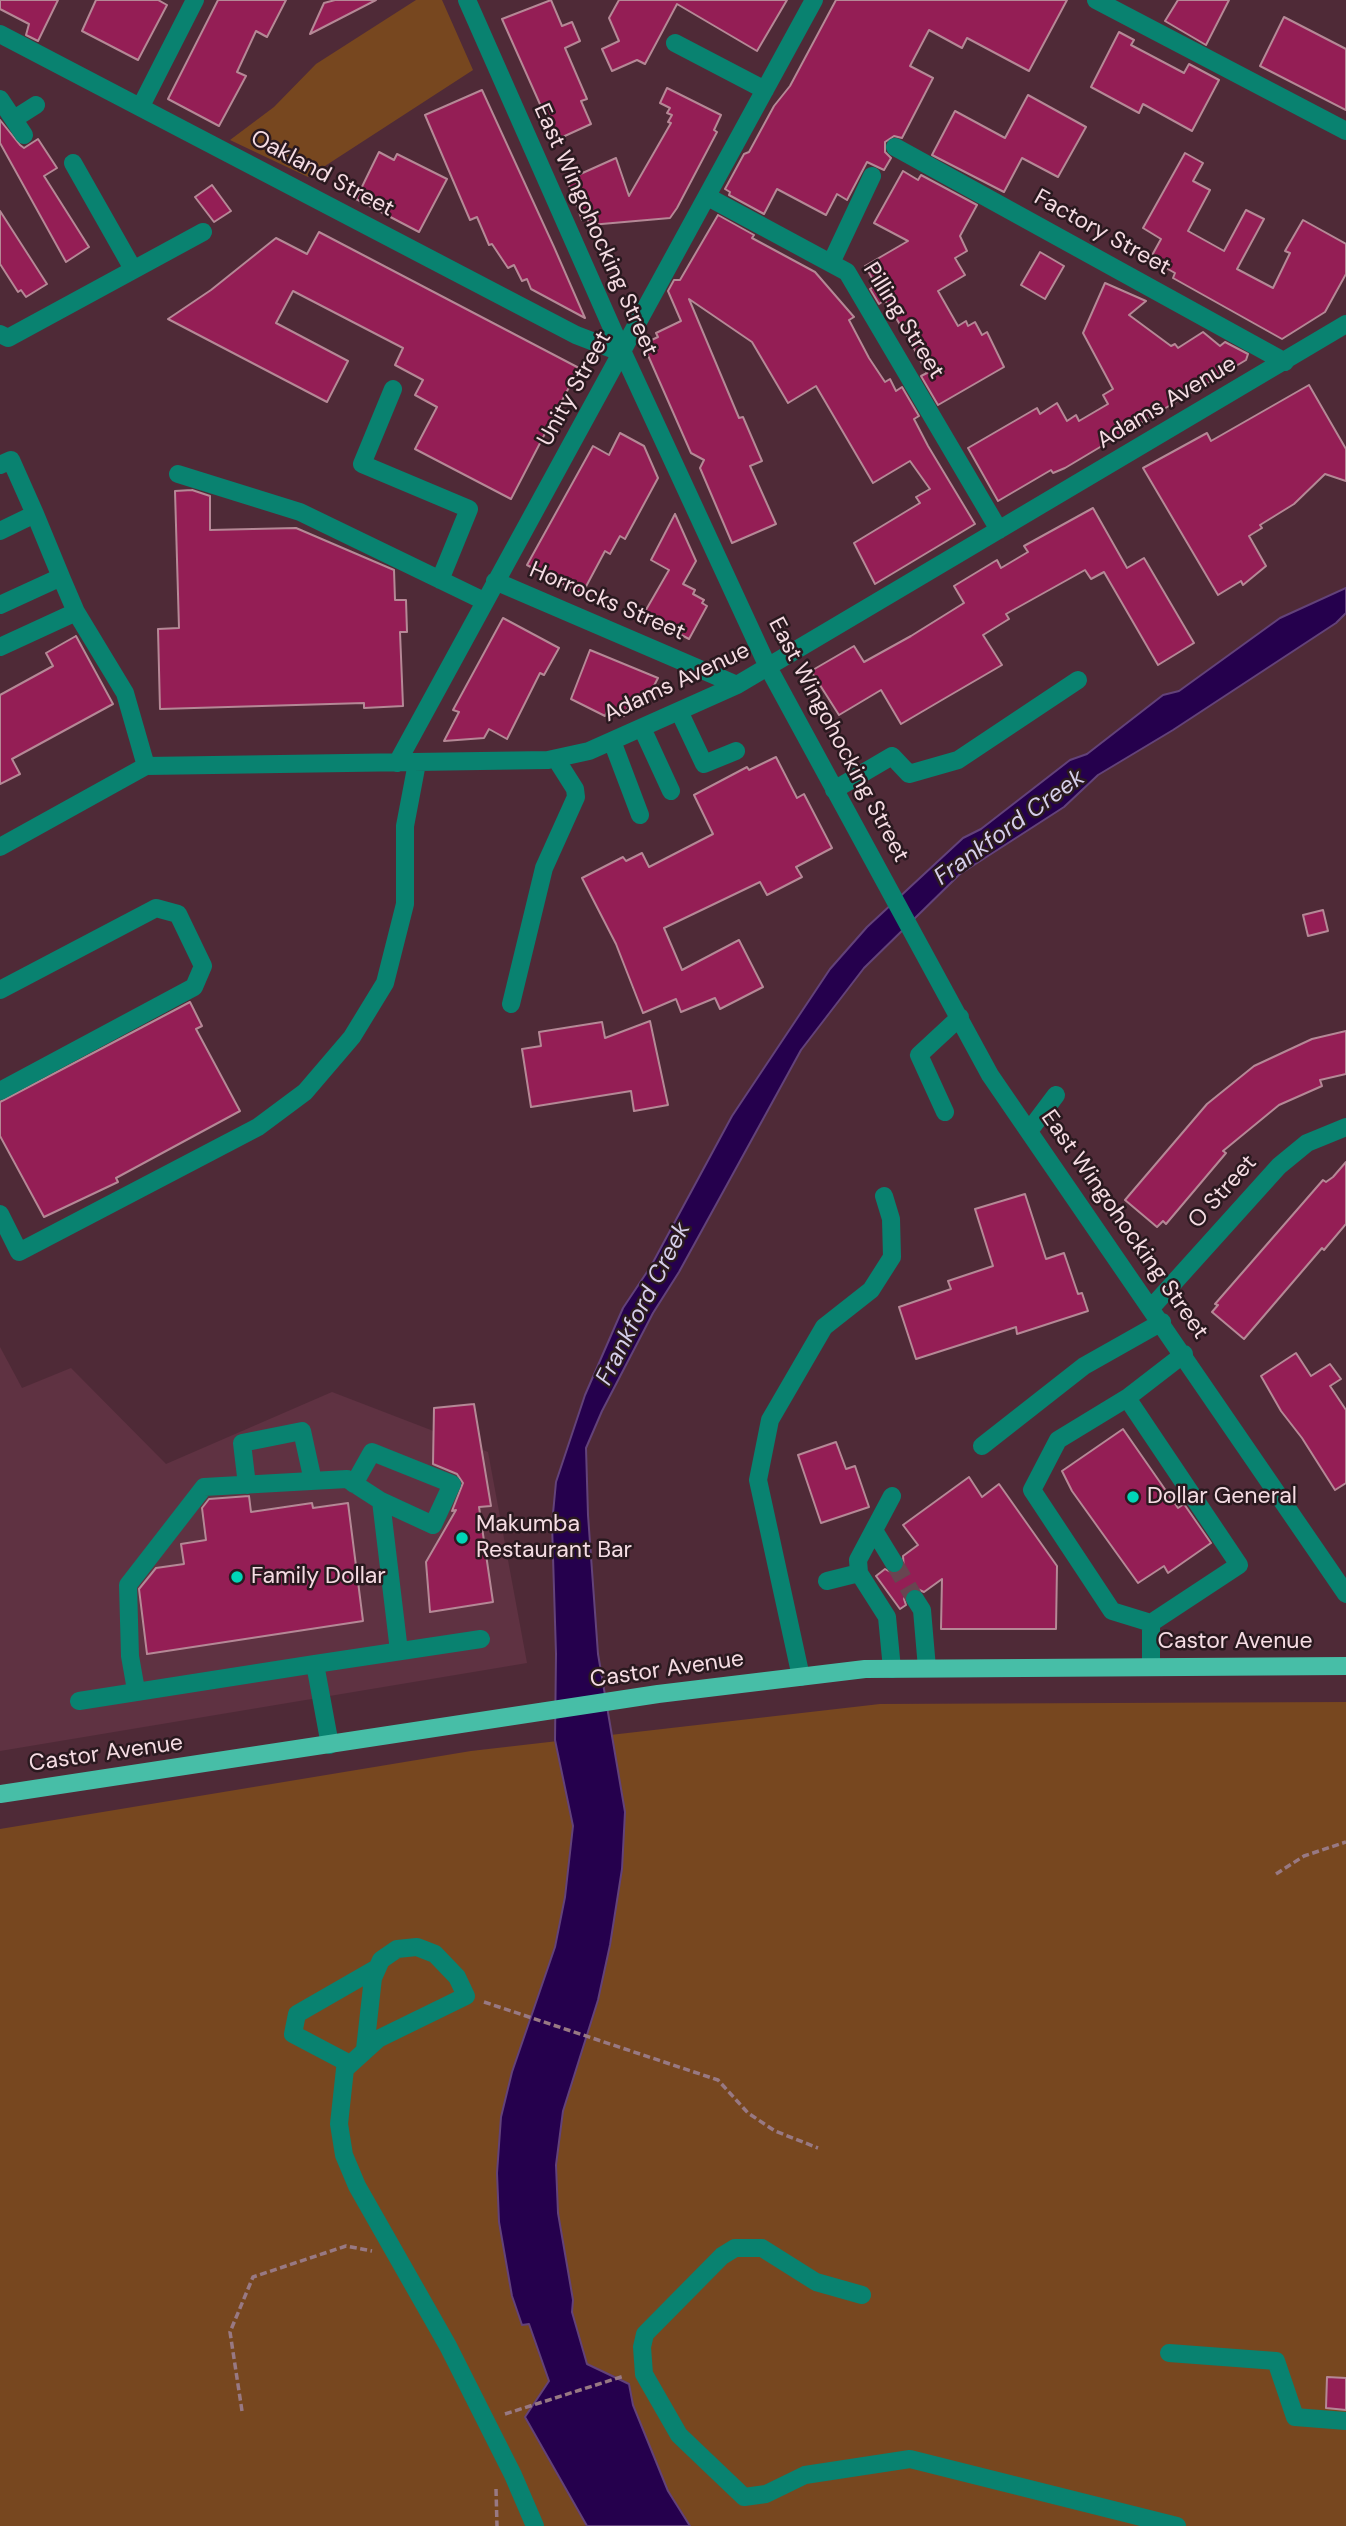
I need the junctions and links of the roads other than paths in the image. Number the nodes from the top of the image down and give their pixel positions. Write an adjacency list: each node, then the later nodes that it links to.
1 (195, 0): 10 (street)
2 (467, 0): 21 (street, East Wingohocking Street)
3 (814, 0): 7 (street, Unity Street)
4 (1096, 0): 11 (street)
5 (0, 34): 10 (street, Oakland Street)
6 (675, 43): 7 (street)
7 (765, 90): 15 (street, Unity Street)
8 (0, 99): 9 (street)
9 (36, 105)
10 (141, 106): 21 (street, Oakland Street)
11 (1346, 131)
12 (895, 146): 22 (street, Factory Street)
13 (73, 163): 18 (street)
14 (872, 176): 17 (street)
15 (708, 197): 17 (street, Pilling Street); 21 (street, Unity Street)
16 (203, 232): 18 (street)
17 (831, 263): 27 (street, Pilling Street)
18 (134, 269): 20 (street)
19 (1346, 324): 22 (street, Adams Avenue)
20 (0, 334)
21 (622, 353): 31 (street, Unity Street); 36 (street, East Wingohocking Street)
22 (1285, 362): 27 (street, Adams Avenue)
23 (393, 389): 30 (street)
24 (0, 465): 26 (street)
25 (178, 474): 30 (street)
26 (36, 514): 28 (street); 29 (street)
27 (999, 530): 36 (street, Adams Avenue)
28 (0, 531)
29 (61, 577): 33 (street); 34 (street)
30 (440, 580): 32 (street)
31 (495, 581): 32 (street, Unity Street); 38 (street, Horrocks Street)
32 (484, 601): 44 (street, Unity Street)
33 (0, 605)
34 (76, 612): 35 (street); 46 (street)
35 (0, 647)
36 (768, 667): 38 (street, Adams Avenue); 47 (street, East Wingohocking Street)
37 (1078, 680): 47 (street)
38 (737, 685): 39 (street, Adams Avenue)
39 (679, 711): 40 (street, Adams Avenue); 42 (street)
40 (642, 728): 41 (street, Adams Avenue); 48 (street)
41 (612, 741): 43 (street, Adams Avenue); 49 (street)
42 (736, 751)
43 (556, 759): 45 (street, Adams Avenue); 52 (street)
44 (397, 763): 45 (street, Adams Avenue); 46 (street, Adams Avenue)
45 (417, 763): 60 (street)
46 (146, 766): 50 (street, Adams Avenue)
47 (834, 790): 53 (street, East Wingohocking Street)
48 (671, 791)
49 (640, 815)
50 (0, 847)
51 (0, 990): 54 (street)
52 (511, 1004)
53 (960, 1017): 56 (street); 58 (street, East Wingohocking Street)
54 (0, 1091)
55 (1056, 1095): 58 (street)
56 (946, 1112)
57 (1346, 1127): 61 (street, O Street)
58 (1029, 1131): 61 (street, East Wingohocking Street)
59 (884, 1196): 84 (street)
60 (0, 1214)
61 (1156, 1315): 62 (street, East Wingohocking Street); 64 (street, O Street)
62 (1184, 1354): 63 (street); 74 (street, East Wingohocking Street)
63 (1126, 1398): 76 (street); 76 (street)
64 (982, 1446)
65 (313, 1481): 66 (street); 67 (street); 67 (street)
66 (354, 1484): 69 (street); 69 (street)
67 (247, 1485): 85 (street)
68 (892, 1496): 70 (street)
69 (381, 1502): 78 (street)
70 (875, 1532): 71 (street); 72 (street)
71 (894, 1563)
72 (859, 1573): 73 (street); 83 (street)
73 (827, 1581)
74 (1346, 1594)
75 (915, 1598): 82 (street)
76 (1151, 1623): 81 (street)
77 (481, 1639): 78 (street)
78 (398, 1651): 79 (street)
79 (315, 1664): 85 (street); 87 (street)
80 (1346, 1666): 81 (main road, Castor Avenue)
81 (1151, 1667): 82 (main road, Castor Avenue)
82 (927, 1668): 83 (main road, Castor Avenue)
83 (892, 1669): 84 (main road, Castor Avenue)
84 (801, 1677): 87 (main road, Castor Avenue)
85 (136, 1690): 86 (street)
86 (79, 1701)
87 (330, 1745): 88 (main road, Castor Avenue)
88 (0, 1794)
89 (377, 1968): 90 (street); 90 (street); 91 (street)
90 (365, 2049): 91 (street)
91 (349, 2064): 95 (street)
92 (862, 2295): 96 (street)
93 (1169, 2353): 94 (street)
94 (1346, 2421)
95 (535, 2526)
96 (1177, 2526)

